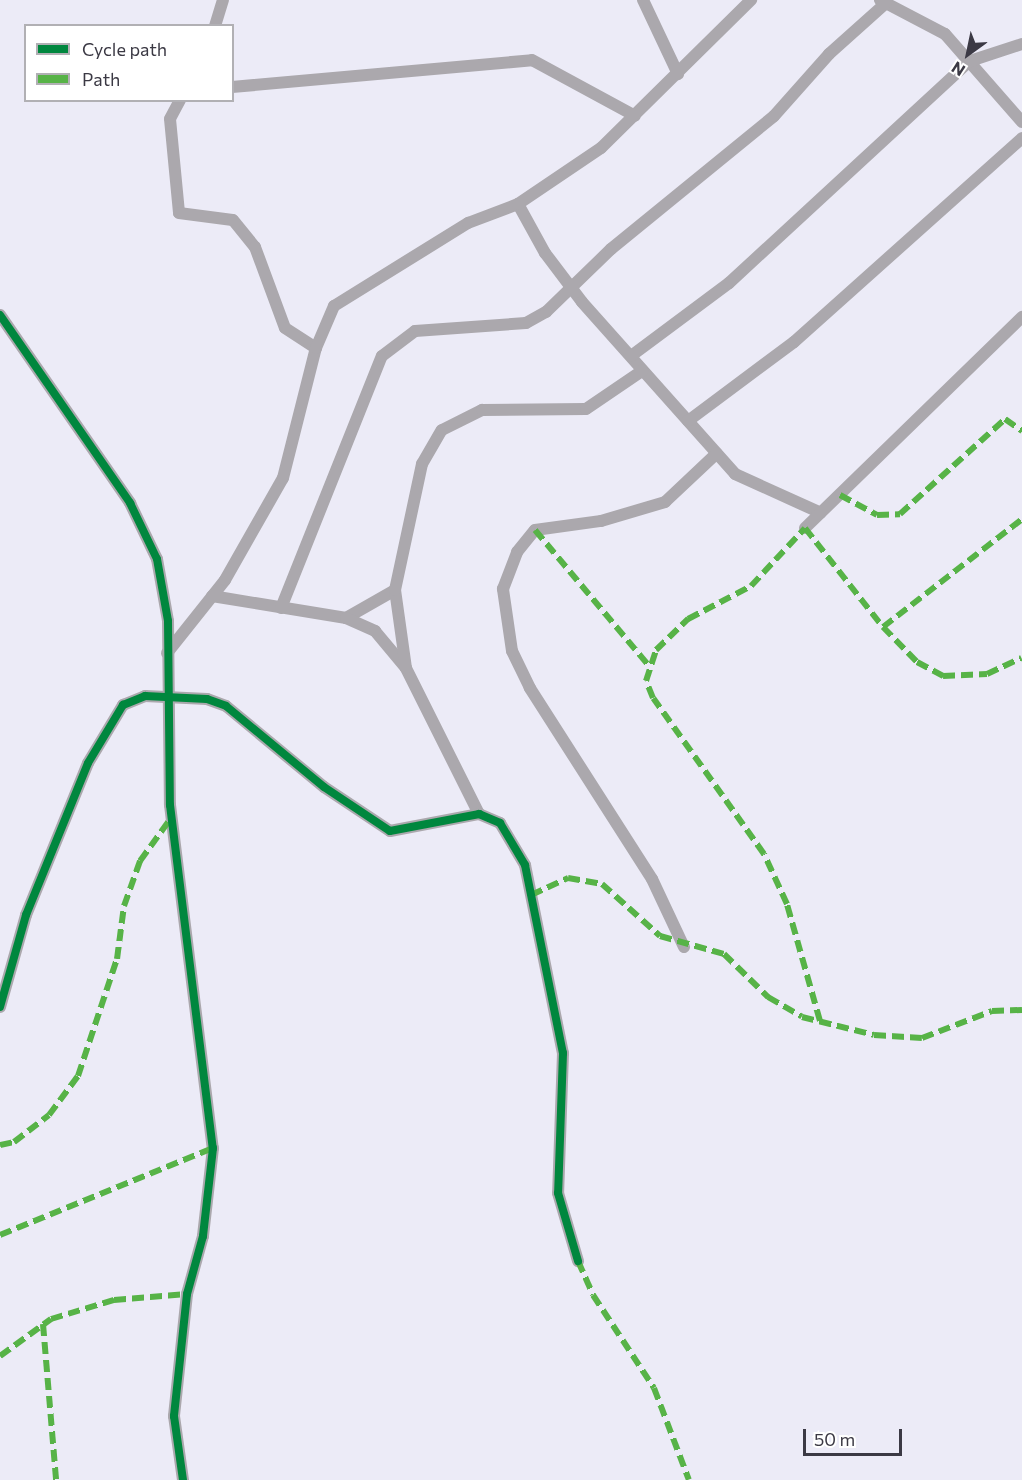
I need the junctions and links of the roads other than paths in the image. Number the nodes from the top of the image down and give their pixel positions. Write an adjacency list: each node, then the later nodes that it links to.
1 (223, 0): 5 (street)
2 (643, 0): 8 (street)
3 (751, 0): 8 (street)
4 (883, 2): 7 (street); 15 (street)
5 (216, 24)
6 (1022, 44): 7 (street)
7 (970, 62): 12 (street); 19 (street)
8 (678, 75): 11 (street)
9 (234, 87): 11 (street)
10 (179, 102): 18 (street)
11 (635, 116): 14 (street)
12 (1022, 122)
13 (1022, 138): 21 (street)
14 (518, 204): 15 (street); 18 (street)
15 (570, 286): 19 (street); 27 (street)
16 (0, 315): 29 (street)
17 (1022, 317): 23 (street)
18 (316, 348): 26 (street)
19 (631, 356): 20 (street)
20 (642, 371): 21 (street); 25 (street)
21 (688, 421): 22 (street)
22 (717, 453): 23 (street); 33 (street)
23 (821, 513): 24 (street)
24 (805, 528)
25 (395, 590): 28 (street); 30 (street)
26 (212, 596): 27 (street); 29 (street)
27 (281, 608): 28 (street)
28 (346, 618): 30 (street)
29 (167, 653): 31 (street)
30 (406, 668): 32 (street)
31 (165, 695): 32 (street); 34 (street); 36 (street)
32 (479, 814): 35 (street)
33 (684, 947)
34 (0, 1007)
35 (578, 1261)
36 (183, 1480)

